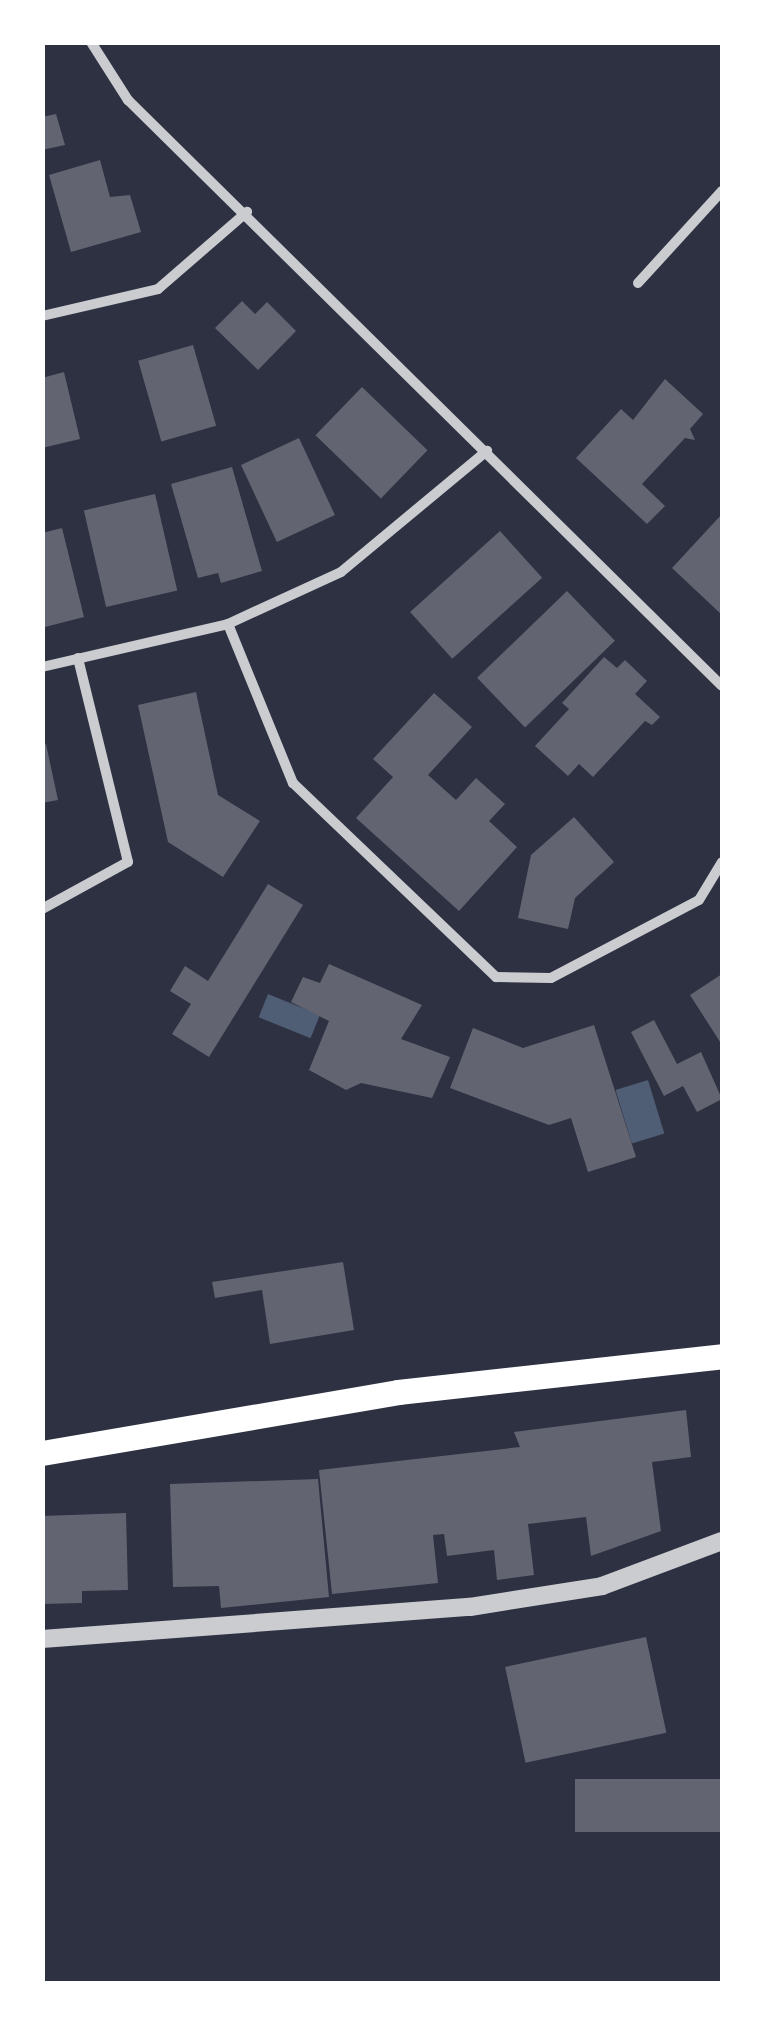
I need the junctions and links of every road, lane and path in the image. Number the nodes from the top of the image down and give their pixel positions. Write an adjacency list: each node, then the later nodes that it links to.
1 (91, 42): 3 (street)
2 (722, 191): 4 (street)
3 (247, 212): 5 (street); 6 (street)
4 (638, 283)
5 (42, 316)
6 (488, 451): 7 (street); 10 (street)
7 (228, 624): 8 (street); 11 (street)
8 (78, 658): 9 (street); 12 (street)
9 (42, 666)
10 (722, 686)
11 (722, 862)
12 (42, 909)
13 (722, 1356): 14 (main road)
14 (42, 1453)
15 (722, 1540): 16 (street)
16 (42, 1638)

